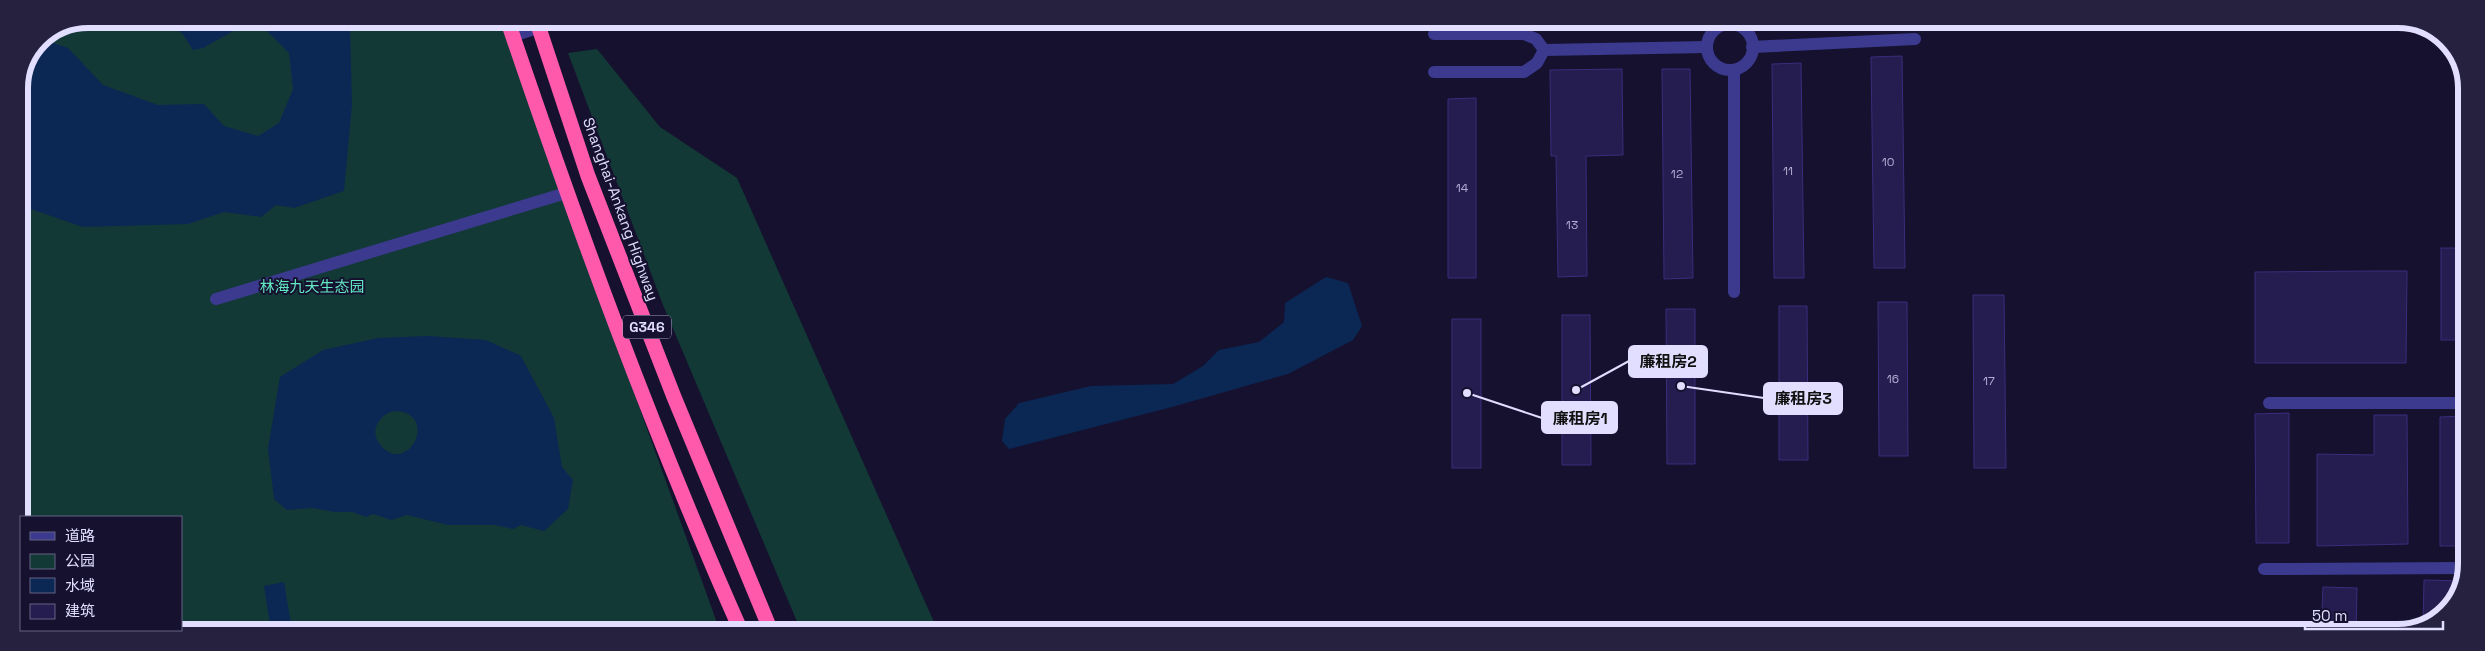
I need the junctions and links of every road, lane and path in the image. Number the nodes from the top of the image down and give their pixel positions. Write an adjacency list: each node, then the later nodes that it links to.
1 (510, 28): 7 (highway, G346)
2 (528, 28): 7 (street)
3 (539, 28): 22 (highway, Shanghai-Ankang Highway / G346)
4 (1718, 28): 9 (street)
5 (1740, 28): 10 (street)
6 (1434, 34): 11 (street)
7 (513, 36): 14 (highway, G346)
8 (1915, 39): 10 (street)
9 (1707, 47): 11 (street); 12 (street)
10 (1752, 47): 12 (street)
11 (1544, 50): 13 (street)
12 (1734, 70): 15 (street)
13 (1434, 72)
14 (566, 192): 16 (street); 21 (highway, G346)
15 (1734, 292)
16 (216, 299)
17 (2270, 403): 18 (street)
18 (2458, 403)
19 (2457, 568): 20 (street)
20 (2264, 569)
21 (738, 624)
22 (768, 624)

